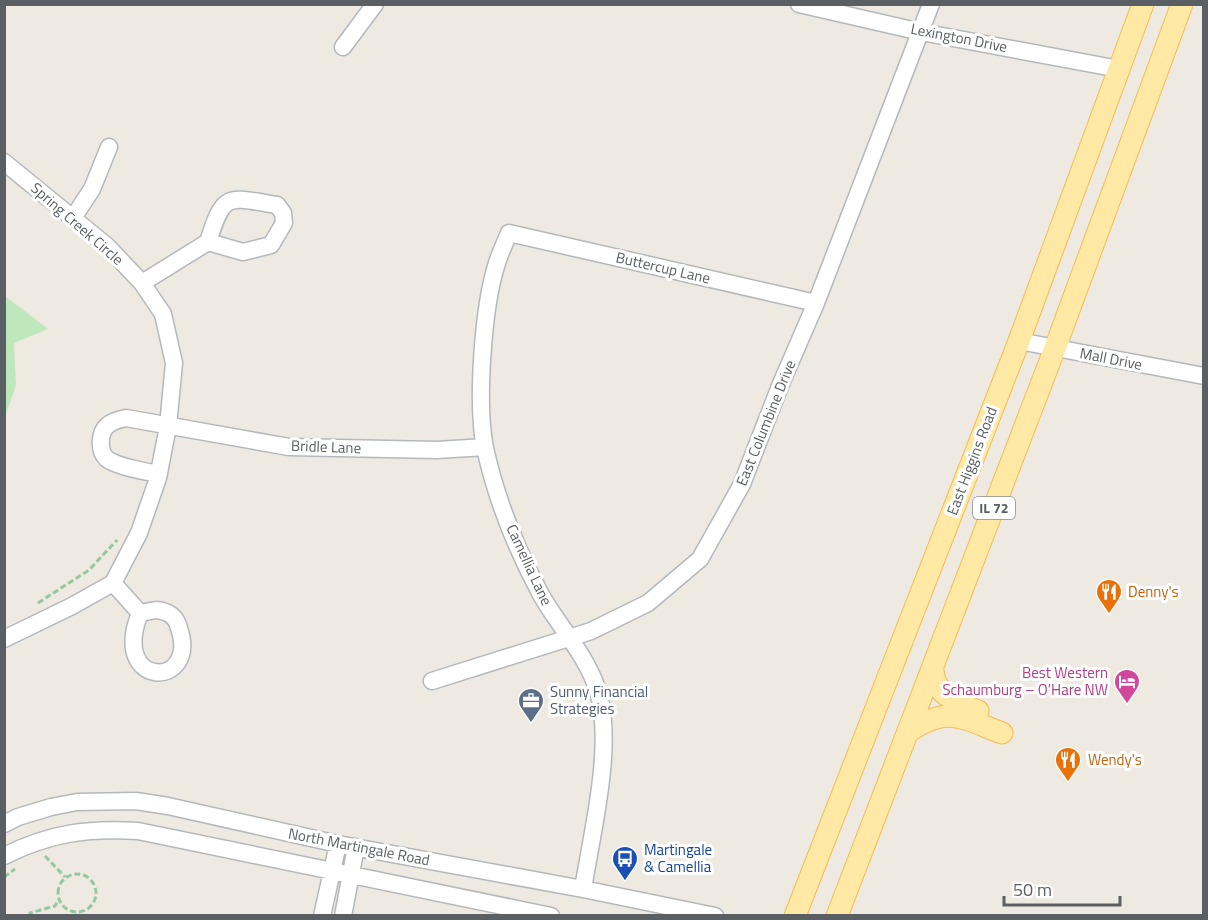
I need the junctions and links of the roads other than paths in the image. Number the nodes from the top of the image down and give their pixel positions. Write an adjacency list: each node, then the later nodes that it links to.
1 (375, 4): 7 (street)
2 (799, 4): 6 (street, Lexington Drive)
3 (931, 4): 6 (street, East Columbine Drive)
4 (1143, 4): 8 (main road, East Higgins Road / IL 72)
5 (1182, 4): 17 (main road, IL 72)
6 (921, 32): 8 (street, Lexington Drive); 15 (street, East Columbine Drive)
7 (343, 46)
8 (1119, 69): 16 (main road, East Higgins Road / IL 72)
9 (109, 147): 11 (street)
10 (4, 162): 11 (street, Spring Creek Circle)
11 (73, 218): 14 (street, Spring Creek Circle)
12 (509, 233): 15 (street, Buttercup Lane); 20 (street, Camellia Lane)
13 (208, 242): 14 (street)
14 (142, 283): 19 (street, Spring Creek Circle)
15 (816, 303): 25 (street, East Columbine Drive)
16 (1019, 341): 17 (street, Mall Drive); 40 (main road, East Higgins Road / IL 72)
17 (1055, 348): 18 (street, Mall Drive); 26 (main road, IL 72)
18 (1203, 376)
19 (168, 426): 20 (street, Bridle Lane); 21 (street, Spring Creek Circle); 21 (street, Bridle Lane)
20 (485, 447): 25 (street, Camellia Lane)
21 (159, 474): 22 (street, Spring Creek Circle)
22 (113, 583): 23 (street); 24 (street)
23 (140, 613)
24 (4, 639)
25 (569, 639): 27 (street, East Columbine Drive); 35 (street, Camellia Lane)
26 (933, 668): 28 (main road, IL 72); 28 (main road)
27 (432, 681)
28 (908, 732): 41 (main road, IL 72)
29 (4, 824): 30 (street, North Martingale Road)
30 (338, 844): 31 (street, North Martingale Road); 33 (street)
31 (356, 848): 34 (street); 35 (street, North Martingale Road)
32 (4, 856): 33 (street, North Martingale Road)
33 (332, 870): 34 (street, North Martingale Road); 36 (street)
34 (350, 874): 37 (street); 38 (street, North Martingale Road)
35 (584, 889): 39 (street, North Martingale Road)
36 (322, 915)
37 (343, 915)
38 (551, 915)
39 (715, 915)
40 (795, 915)
41 (837, 915)

